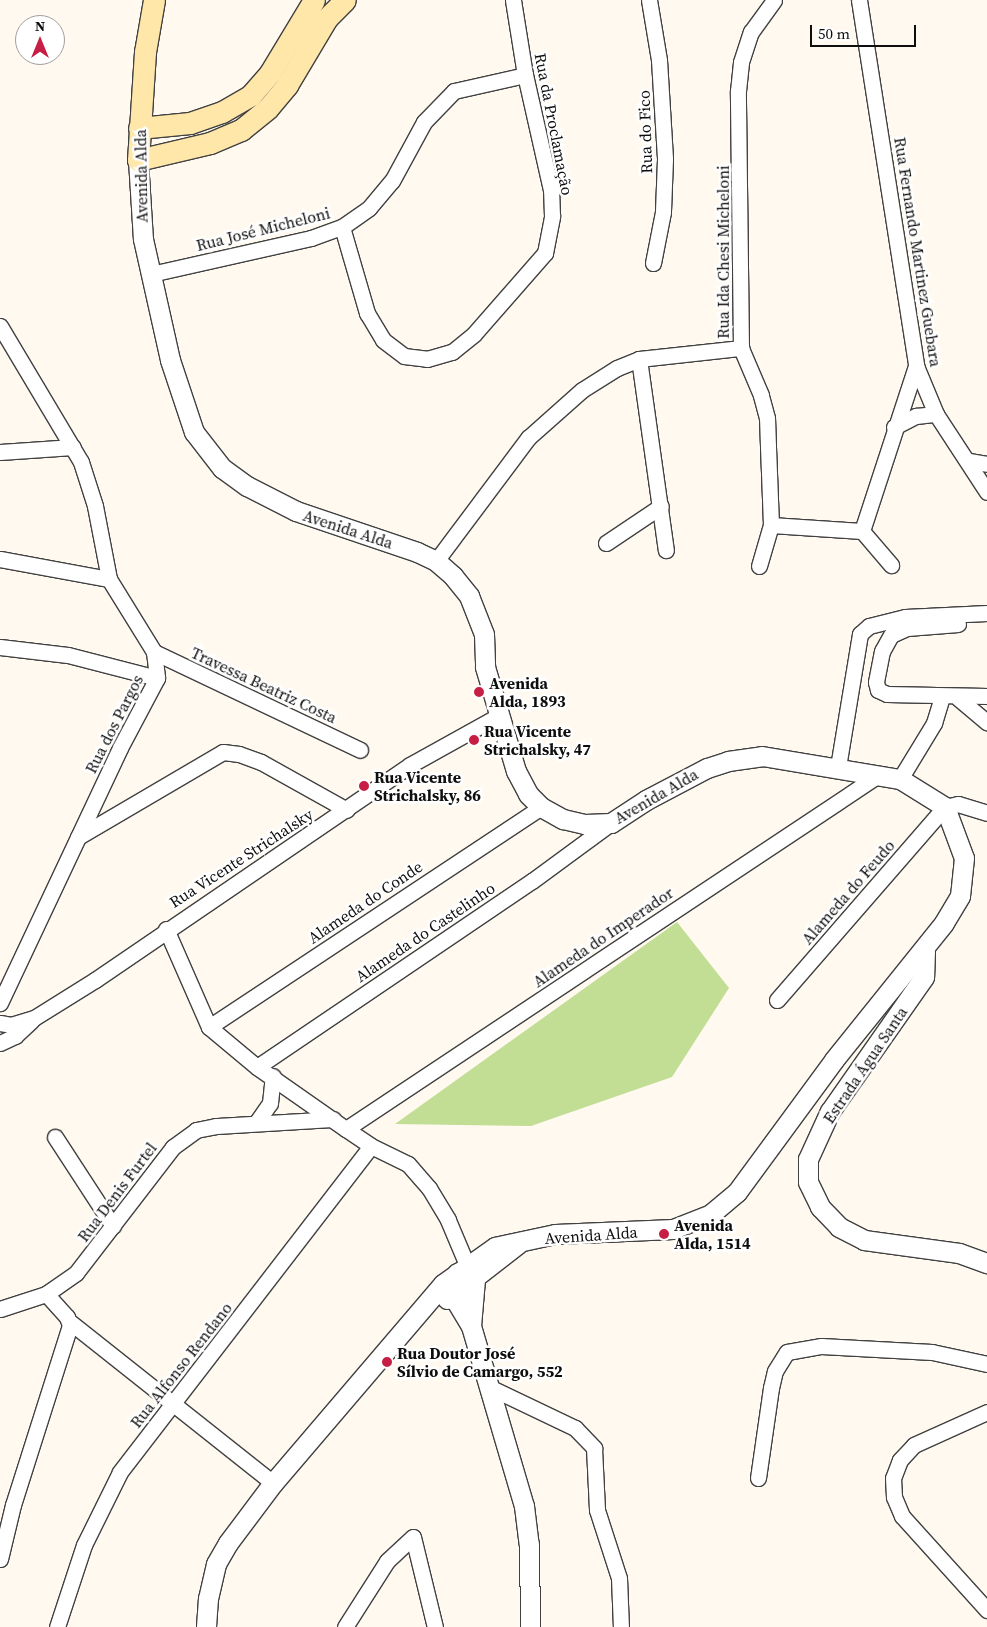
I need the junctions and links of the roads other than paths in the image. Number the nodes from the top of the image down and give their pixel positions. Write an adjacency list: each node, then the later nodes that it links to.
1 (154, 0): 9 (main road, Avenida Alda)
2 (314, 0): 9 (main road)
3 (345, 0): 10 (main road)
4 (513, 0): 8 (street, Rua da Proclamação)
5 (649, 0): 12 (street, Rua do Fico)
6 (774, 0): 15 (street, Rua Ida Chesi Micheloni)
7 (859, 0): 17 (street, Rua Fernando Martinez Guebara)
8 (525, 75): 11 (street, Rua José Micheloni); 11 (street, Rua da Proclamação)
9 (139, 128): 10 (main road, Avenida Alda)
10 (138, 160): 13 (street, Avenida Alda)
11 (342, 227): 13 (street, Rua José Micheloni)
12 (653, 263)
13 (151, 274): 31 (street, Avenida Alda)
14 (0, 326): 20 (street, Rua dos Pargos)
15 (741, 348): 16 (street); 26 (street, Rua Ida Chesi Micheloni)
16 (639, 360): 25 (street); 31 (street)
17 (916, 366): 18 (street, Rua Fernando Martinez Guebara); 19 (street)
18 (936, 414): 19 (street); 22 (street, Rua Fernando Martinez Guebara)
19 (894, 428): 27 (street)
20 (73, 447): 21 (street); 34 (street, Rua dos Pargos)
21 (0, 452)
22 (969, 462): 23 (street); 24 (street, Rua Fernando Martinez Guebara)
23 (987, 464)
24 (987, 492)
25 (661, 506): 28 (street); 29 (street)
26 (771, 525): 27 (street); 33 (street, Rua Ida Chesi Micheloni)
27 (862, 531): 32 (street)
28 (606, 543)
29 (666, 550)
30 (0, 559): 34 (street)
31 (436, 561): 43 (street, Avenida Alda)
32 (891, 565)
33 (759, 566)
34 (109, 579): 38 (street, Rua dos Pargos)
35 (987, 613): 46 (street)
36 (987, 622): 41 (street)
37 (2, 651): 39 (street)
38 (154, 652): 39 (street, Rua dos Pargos); 45 (street, Travessa Beatriz Costa)
39 (157, 678): 54 (street, Rua dos Pargos)
40 (987, 696): 42 (street)
41 (942, 697): 42 (street); 48 (street)
42 (958, 698): 44 (street)
43 (500, 715): 49 (street, Avenida Alda); 51 (street, Rua Vicente Strichalsky)
44 (987, 722)
45 (360, 750)
46 (838, 767): 47 (street, Avenida Alda); 53 (street, Avenida Alda)
47 (880, 774): 48 (street, Avenida Alda); 67 (street, Alameda do Imperador)
48 (900, 779): 50 (street, Avenida Alda)
49 (541, 807): 53 (street, Avenida Alda); 61 (street, Alameda do Conde)
50 (945, 807): 52 (street); 56 (street, Avenida Alda); 57 (street, Alameda do Feudo)
51 (347, 810): 54 (street); 55 (street, Rua Vicente Strichalsky)
52 (987, 813)
53 (611, 823): 63 (street, Alameda do Castelinho)
54 (78, 837): 58 (street, Rua dos Pargos)
55 (166, 929): 59 (street, Rua Vicente Strichalsky); 61 (street)
56 (925, 951): 71 (street, Estrada Água Santa); 72 (street, Avenida Alda)
57 (777, 1000)
58 (0, 1003)
59 (34, 1018): 60 (street, Rua Vicente Strichalsky); 62 (street)
60 (0, 1023)
61 (209, 1027): 63 (street)
62 (0, 1043)
63 (257, 1066): 64 (street)
64 (273, 1076): 65 (street); 66 (street)
65 (333, 1119): 66 (street, Rua Denis Furtel); 67 (street)
66 (256, 1123): 70 (street, Rua Denis Furtel)
67 (346, 1129): 69 (street)
68 (56, 1137): 70 (street)
69 (372, 1146): 72 (street); 81 (street, Rua Alfonso Rendano)
70 (113, 1226): 73 (street, Rua Denis Furtel)
71 (987, 1263)
72 (467, 1273): 74 (street, Avenida Alda); 76 (street, Avenida Alda); 78 (street)
73 (46, 1294): 75 (street, Rua Denis Furtel); 77 (street)
74 (453, 1296): 76 (street, Avenida Alda); 78 (street)
75 (0, 1309)
76 (422, 1312): 84 (street)
77 (70, 1322): 81 (street); 85 (street)
78 (472, 1326): 80 (street)
79 (987, 1364): 83 (street)
80 (487, 1386): 91 (street); 92 (street)
81 (173, 1403): 84 (street); 87 (street, Rua Alfonso Rendano)
82 (987, 1412): 86 (street)
83 (758, 1478)
84 (273, 1483): 88 (street)
85 (0, 1559)
86 (987, 1610)
87 (57, 1627)
88 (206, 1627)
89 (345, 1627): 90 (street)
90 (435, 1627)
91 (530, 1627)
92 (621, 1627)

